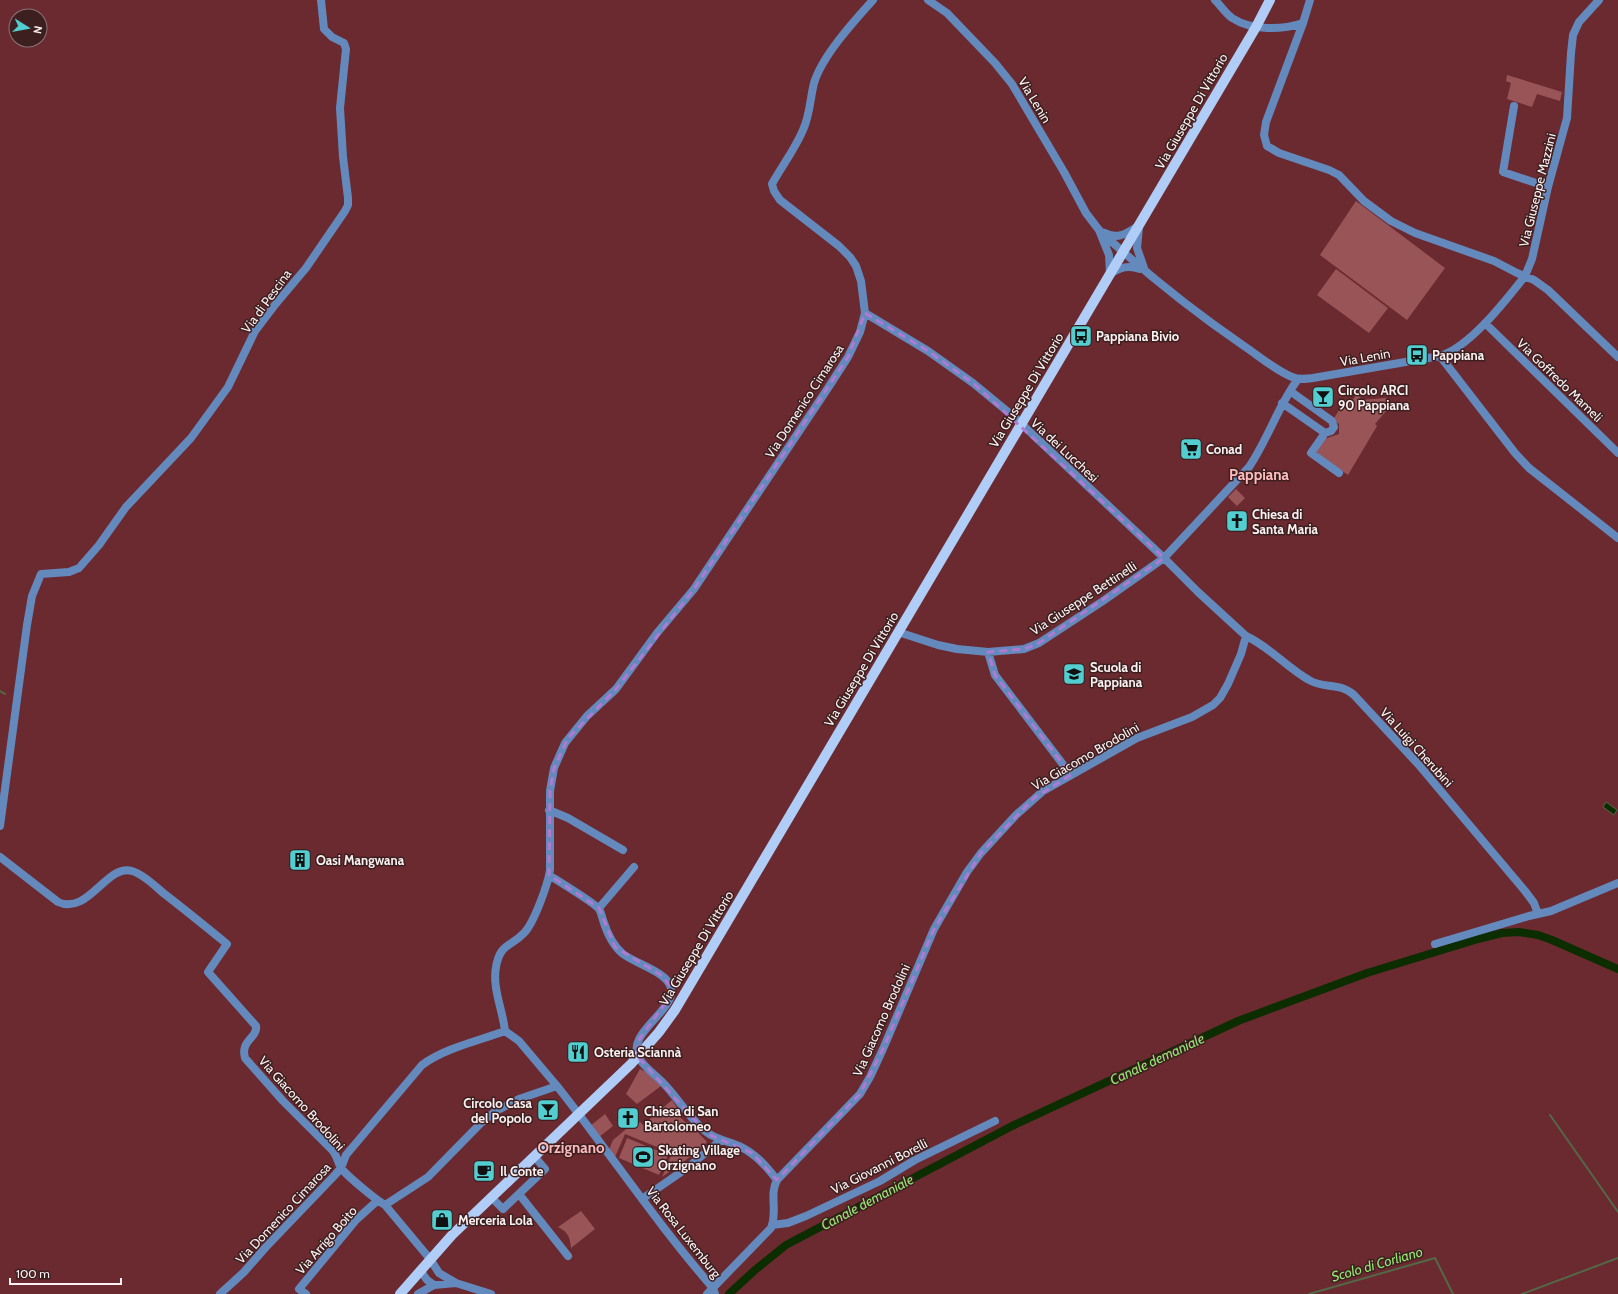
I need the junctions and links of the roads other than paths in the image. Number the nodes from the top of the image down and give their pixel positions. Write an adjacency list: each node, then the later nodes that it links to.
1 (322, 0): 36 (street, Via di Pescina)
2 (873, 0): 18 (street, Via Domenico Cimarosa)
3 (928, 0): 13 (street, Via Lenin)
4 (1215, 0): 9 (street)
5 (1270, 0): 9 (main road, Via Giuseppe Di Vittorio)
6 (1310, 0): 8 (street)
7 (1599, 0): 11 (street, Via Giuseppe Mazzini)
8 (1303, 23): 9 (street); 17 (street)
9 (1256, 27): 12 (main road, Via Giuseppe Di Vittorio)
10 (1514, 106): 11 (street)
11 (1548, 187): 17 (street, Via Giuseppe Mazzini)
12 (1139, 226): 13 (street); 14 (main road, Via Giuseppe Di Vittorio); 15 (street)
13 (1099, 230): 14 (street, Via Lenin); 16 (street, Via Lenin)
14 (1122, 252): 15 (street, Via Lenin); 16 (main road, Via Giuseppe Di Vittorio)
15 (1145, 270): 16 (street); 22 (street, Via Lenin)
16 (1110, 274): 25 (main road, Via Giuseppe Di Vittorio)
17 (1525, 276): 19 (street, Via Giuseppe Mazzini); 21 (street)
18 (866, 313): 25 (street, Via dei Lucchesi); 35 (street, Via Domenico Cimarosa)
19 (1485, 323): 20 (street, Via Giuseppe Mazzini); 27 (street, Via Goffredo Mameli)
20 (1440, 356): 22 (street, Via Lenin); 29 (street)
21 (1618, 357)
22 (1298, 379): 23 (street)
23 (1290, 391): 24 (street); 26 (street)
24 (1282, 403): 26 (street); 30 (street)
25 (1021, 425): 30 (street, Via dei Lucchesi); 31 (main road, Via Giuseppe Di Vittorio)
26 (1325, 432): 28 (street)
27 (1618, 453)
28 (1339, 473)
29 (1618, 538)
30 (1164, 558): 32 (street); 33 (street, Via Giuseppe Bettinelli)
31 (898, 632): 33 (street, Via Giuseppe Bettinelli); 46 (main road, Via Giuseppe Di Vittorio)
32 (1246, 636): 34 (street, Via Giacomo Brodolini); 43 (street, Via Luigi Cherubini)
33 (988, 652): 34 (street)
34 (1071, 775): 53 (street, Via Giacomo Brodolini)
35 (549, 810): 37 (street); 40 (street, Via Domenico Cimarosa)
36 (0, 826)
37 (623, 850)
38 (0, 857): 52 (street, Via Giacomo Brodolini)
39 (634, 867): 42 (street)
40 (549, 875): 42 (street); 45 (street, Via Domenico Cimarosa)
41 (1618, 883): 43 (street)
42 (599, 908): 46 (street)
43 (1538, 914): 44 (street)
44 (1435, 944)
45 (505, 1031): 47 (street, Via Rosa Luxemburg); 52 (street, Via Domenico Cimarosa)
46 (638, 1057): 48 (main road, Via Giuseppe Di Vittorio); 50 (street)
47 (557, 1086): 48 (street, Via Rosa Luxemburg); 58 (street)
48 (579, 1113): 51 (main road, Via Giuseppe Di Vittorio); 56 (street, Via Rosa Luxemburg)
49 (995, 1121): 59 (street, Via Giovanni Borelli)
50 (721, 1140): 53 (street); 56 (street)
51 (534, 1156): 54 (street); 55 (main road, Via Giuseppe Di Vittorio)
52 (341, 1168): 57 (street, Via Giacomo Brodolini); 66 (street, Via Domenico Cimarosa)
53 (777, 1180): 59 (street)
54 (519, 1194): 55 (street); 60 (street)
55 (491, 1197): 61 (main road, Via Giuseppe Di Vittorio)
56 (642, 1199): 65 (street, Via Rosa Luxemburg)
57 (377, 1201): 58 (street, Via Giacomo Brodolini); 67 (street, Via Arrigo Boito)
58 (385, 1205): 61 (street, Via Giacomo Brodolini)
59 (772, 1225): 65 (street)
60 (568, 1256)
61 (430, 1259): 62 (main road, Via Giuseppe Di Vittorio); 63 (street, Via Giacomo Brodolini)
62 (420, 1270): 64 (street); 68 (main road, Via Giuseppe Di Vittorio)
63 (456, 1283): 64 (street); 70 (street, Via Giacomo Brodolini)
64 (434, 1285): 69 (street)
65 (712, 1292)
66 (220, 1294)
67 (306, 1294)
68 (400, 1294)
69 (418, 1294)
70 (491, 1294)

